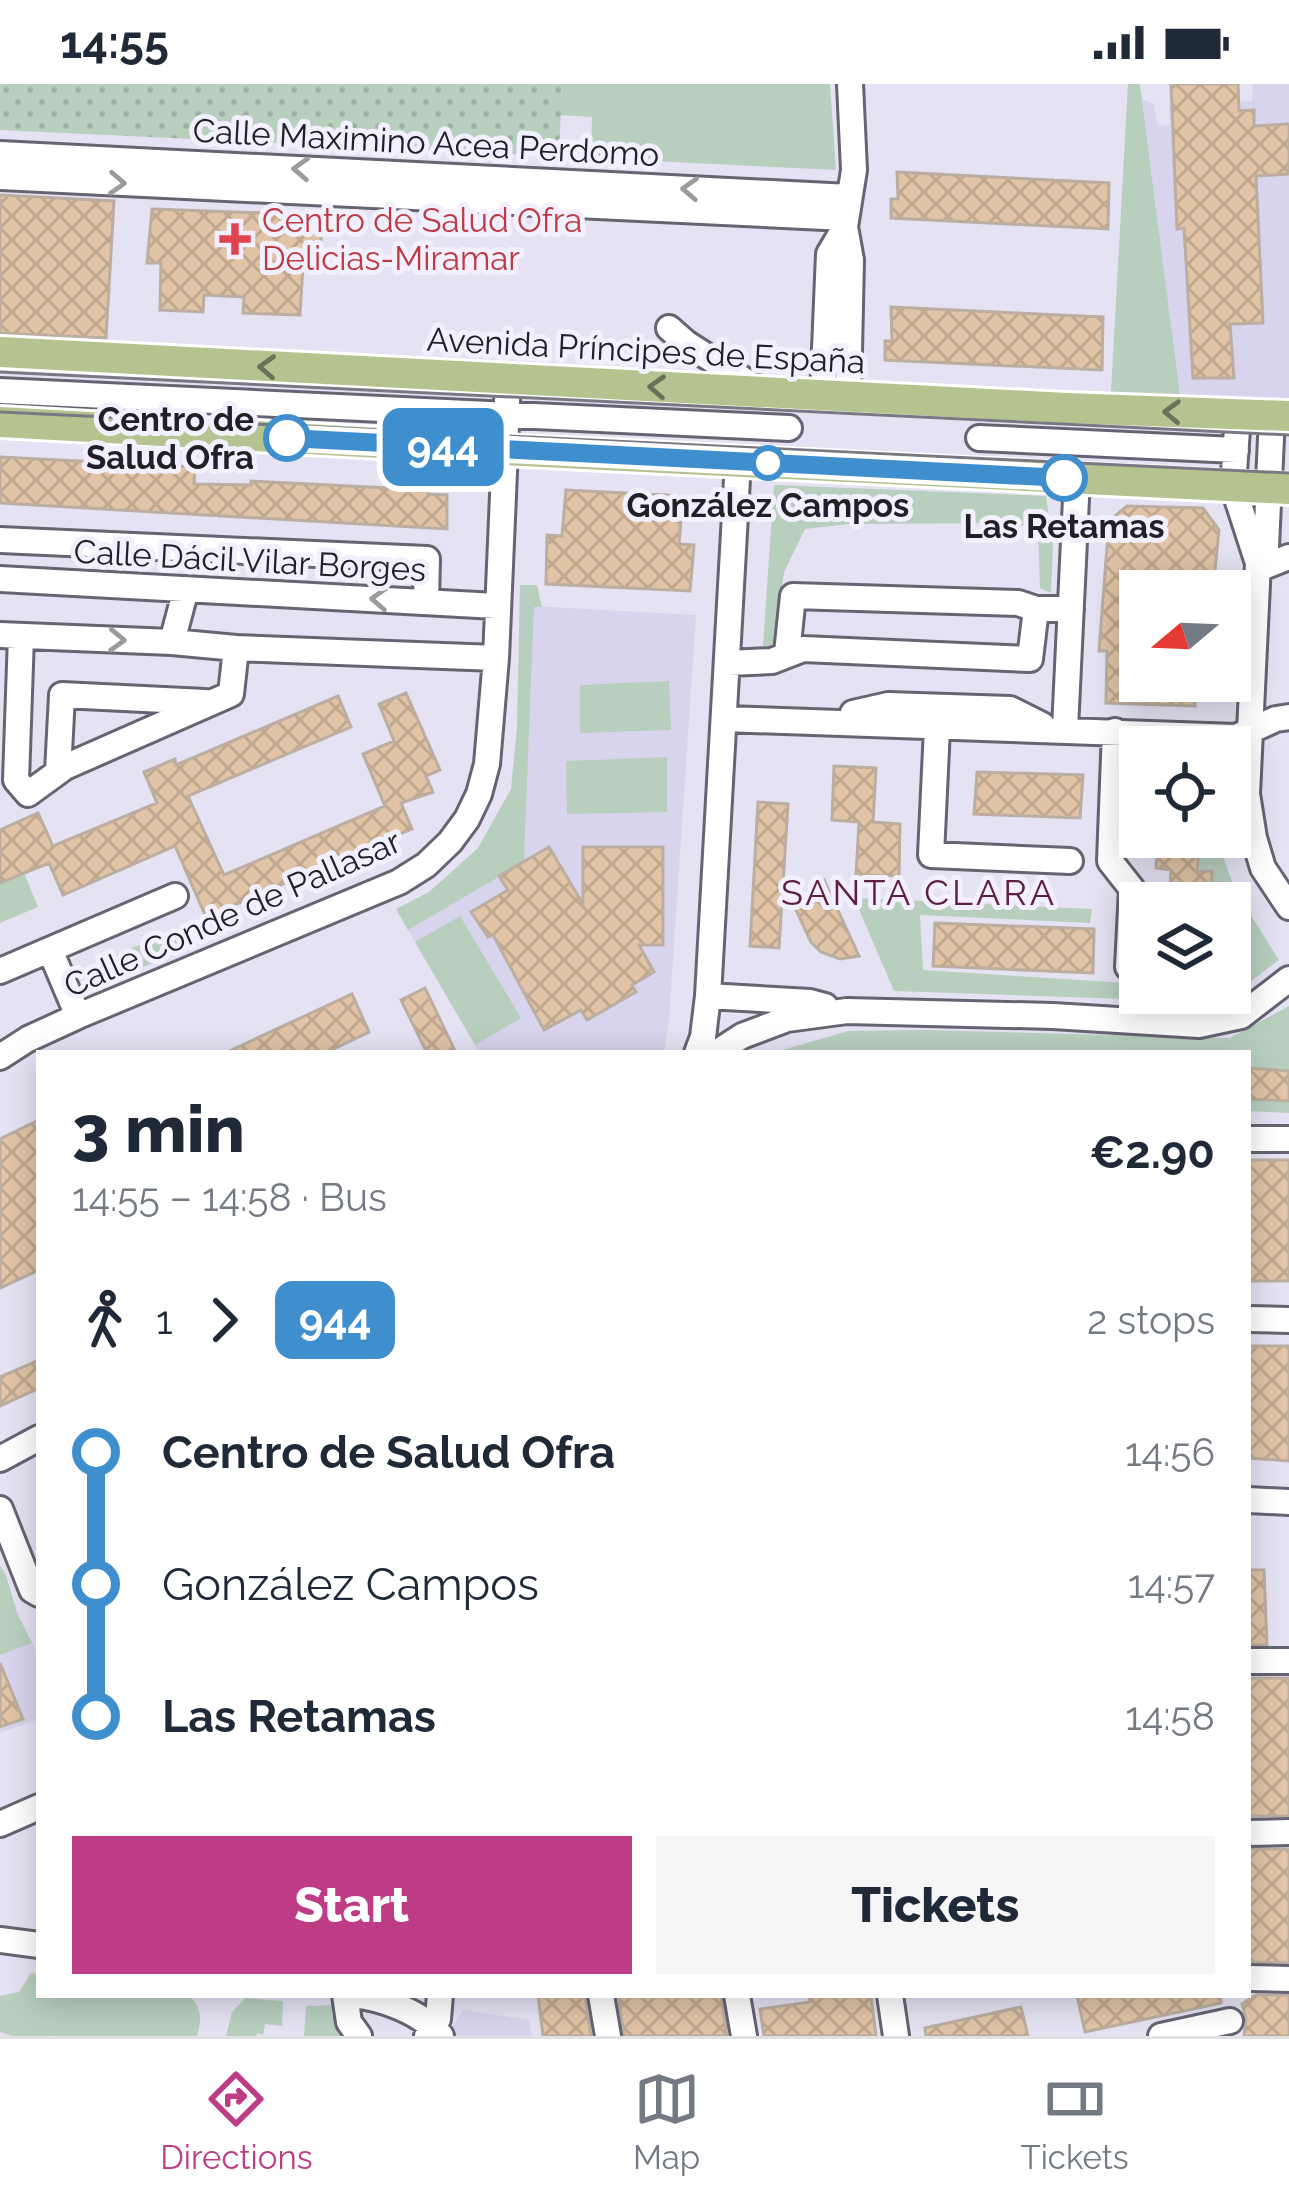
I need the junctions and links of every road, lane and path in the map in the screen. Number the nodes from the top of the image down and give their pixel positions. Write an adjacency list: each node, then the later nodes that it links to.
1 (850, 84): 5 (street)
2 (0, 154): 3 (street, Calle Maximino Acea Perdomo)
3 (161, 173): 4 (street, Calle Maximino Acea Perdomo, one-way to 3); 5 (street, Calle Maximino Acea Perdomo)
4 (0, 177)
5 (846, 214): 11 (street)
6 (670, 328): 10 (street)
7 (0, 352): 8 (main road, Avenida Príncipes de España, one-way to 7)
8 (508, 379): 10 (main road, Avenida Príncipes de España, one-way to 8); 12 (street, Calle Conde de Pallasar)
9 (0, 391): 12 (street)
10 (763, 393): 11 (main road, Avenida Príncipes de España)
11 (835, 396): 13 (main road, Avenida Príncipes de España, one-way to 11)
12 (506, 415): 16 (street); 18 (street, Calle Conde de Pallasar)
13 (1238, 415): 14 (main road, Avenida Príncipes de España); 19 (street)
14 (1280, 416): 20 (street)
15 (0, 422): 18 (main road)
16 (789, 428)
17 (979, 438): 19 (street)
18 (505, 450): 21 (main road); 31 (street, Calle Conde de Pallasar)
19 (1236, 450): 23 (street)
20 (1279, 453): 24 (street)
21 (738, 461): 22 (main road); 39 (street)
22 (1077, 478): 23 (main road); 33 (street)
23 (1233, 486): 24 (main road); 27 (street)
24 (1278, 489): 27 (street)
25 (1289, 512): 27 (street)
26 (0, 541): 30 (street)
27 (1268, 559): 45 (street)
28 (0, 579): 29 (street, Calle Dácil Vilar Borges)
29 (186, 589): 30 (street, Calle Dácil Vilar Borges, one-way to 29); 35 (street)
30 (426, 602): 31 (street, Calle Dácil Vilar Borges)
31 (496, 606): 38 (street, Calle Conde de Pallasar)
32 (1036, 609): 33 (street); 37 (street); 37 (street)
33 (1071, 609): 44 (street)
34 (10, 635): 35 (street, one-way to 35); 47 (street)
35 (172, 642): 36 (street)
36 (236, 648): 38 (street); 40 (street)
37 (788, 653): 39 (street)
38 (496, 658): 58 (street, Calle Conde de Pallasar)
39 (728, 663): 43 (street)
40 (213, 702): 47 (street); 47 (street)
41 (938, 716): 43 (street); 44 (street); 48 (street)
42 (1289, 717): 45 (street)
43 (725, 718): 56 (street)
44 (1056, 728): 46 (street)
45 (1252, 730): 46 (street); 50 (street)
46 (1115, 731): 49 (street)
47 (58, 772)
48 (1070, 861)
49 (1126, 882)
50 (1281, 884): 52 (street)
51 (175, 896): 53 (street)
52 (1289, 907)
53 (50, 950): 54 (street); 58 (street)
54 (0, 970)
55 (1289, 980): 57 (street)
56 (708, 996): 57 (street); 59 (street)
57 (847, 1011): 60 (street)
58 (78, 1016): 61 (street, Calle Conde de Pallasar)
59 (698, 1050)
60 (721, 1050)
61 (0, 1058)
62 (1251, 1139): 63 (street)
63 (1289, 1139)
64 (1251, 1319): 65 (street)
65 (1289, 1320)
66 (36, 1440): 67 (street)
67 (0, 1459)
68 (1251, 1500): 69 (street)
69 (1289, 1502)
70 (0, 1509): 71 (street)
71 (36, 1592)
72 (1251, 1661): 73 (street)
73 (1289, 1661)
74 (36, 1808): 75 (street)
75 (0, 1824)
76 (1251, 1832): 77 (street)
77 (1289, 1832)
78 (0, 1940): 79 (street)
79 (36, 1945)
80 (1251, 1978): 81 (street)
81 (1289, 1979)
82 (349, 1998): 91 (street)
83 (364, 1998): 90 (street)
84 (440, 1998): 90 (street)
85 (602, 1998): 92 (street)
86 (737, 1998): 93 (street)
87 (897, 1998): 94 (street)
88 (1226, 1998): 89 (street)
89 (1231, 2029): 95 (street)
90 (434, 2033)
91 (359, 2036)
92 (608, 2036)
93 (744, 2036)
94 (896, 2036)
95 (1161, 2036)

